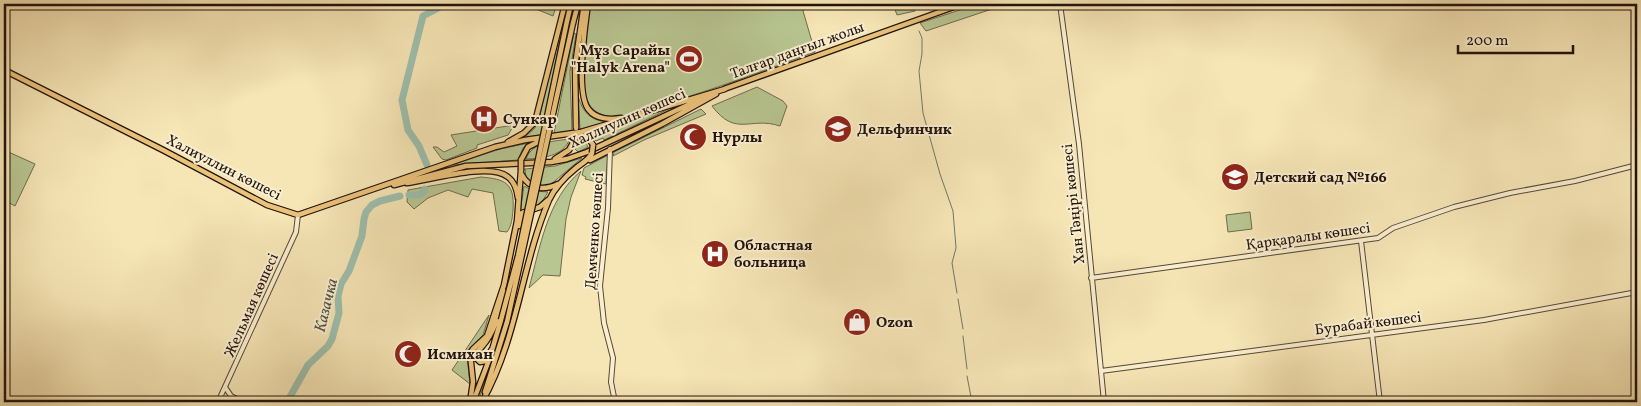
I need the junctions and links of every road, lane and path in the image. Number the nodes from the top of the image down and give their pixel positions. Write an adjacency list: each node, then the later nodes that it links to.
1 (565, 4): 15 (main road)
2 (571, 4): 31 (main road, bridge)
3 (578, 4): 37 (main road, bridge)
4 (584, 4): 11 (main road)
5 (588, 4): 10 (main road)
6 (962, 4): 9 (main road, Талғар даңғыл жолы)
7 (1060, 4): 28 (street, Хан Тәңірі көшесі)
8 (4, 70): 26 (main road, Халиуллин көшесі)
9 (724, 89): 10 (main road, Халлиулин көшесі); 16 (main road, Халлиулин көшесі); 18 (main road, Халлиулин көшесі)
10 (642, 114): 12 (main road, Халлиулин көшесі)
11 (576, 128)
12 (570, 134): 13 (main road, Халлиулин көшесі); 17 (main road, bridge)
13 (553, 137): 15 (main road, Халлиулин көшесі); 20 (main road, bridge)
14 (575, 139): 18 (main road)
15 (496, 147): 23 (main road, Халлиулин көшесі)
16 (610, 149): 17 (main road, Халлиулин көшесі); 38 (street, Демченко көшесі)
17 (584, 163): 21 (main road)
18 (527, 164): 22 (main road, Халлиулин көшесі)
19 (1637, 165): 27 (street, Қарқаралы көшесі)
20 (521, 171): 21 (main road); 25 (main road)
21 (561, 182): 24 (main road)
22 (390, 186): 23 (main road, Халлиулин көшесі); 25 (main road)
23 (361, 193): 26 (main road)
24 (550, 198): 31 (main road); 37 (main road)
25 (519, 207): 36 (main road)
26 (298, 215): 33 (street, Жельмая көшесі)
27 (1362, 241): 28 (street, Қарқаралы көшесі); 30 (street)
28 (1092, 278): 32 (street, Хан Тәңірі көшесі)
29 (1637, 292): 30 (street, Бурабай көшесі)
30 (1373, 335): 32 (street, Бурабай көшесі); 40 (street)
31 (492, 349): 36 (main road)
32 (1101, 371): 39 (street, Хан Тәңірі көшесі)
33 (225, 387): 34 (street, Жельмая көшесі); 35 (street)
34 (218, 402)
35 (243, 402)
36 (472, 402)
37 (482, 402)
38 (615, 402)
39 (1104, 402)
40 (1380, 402)

